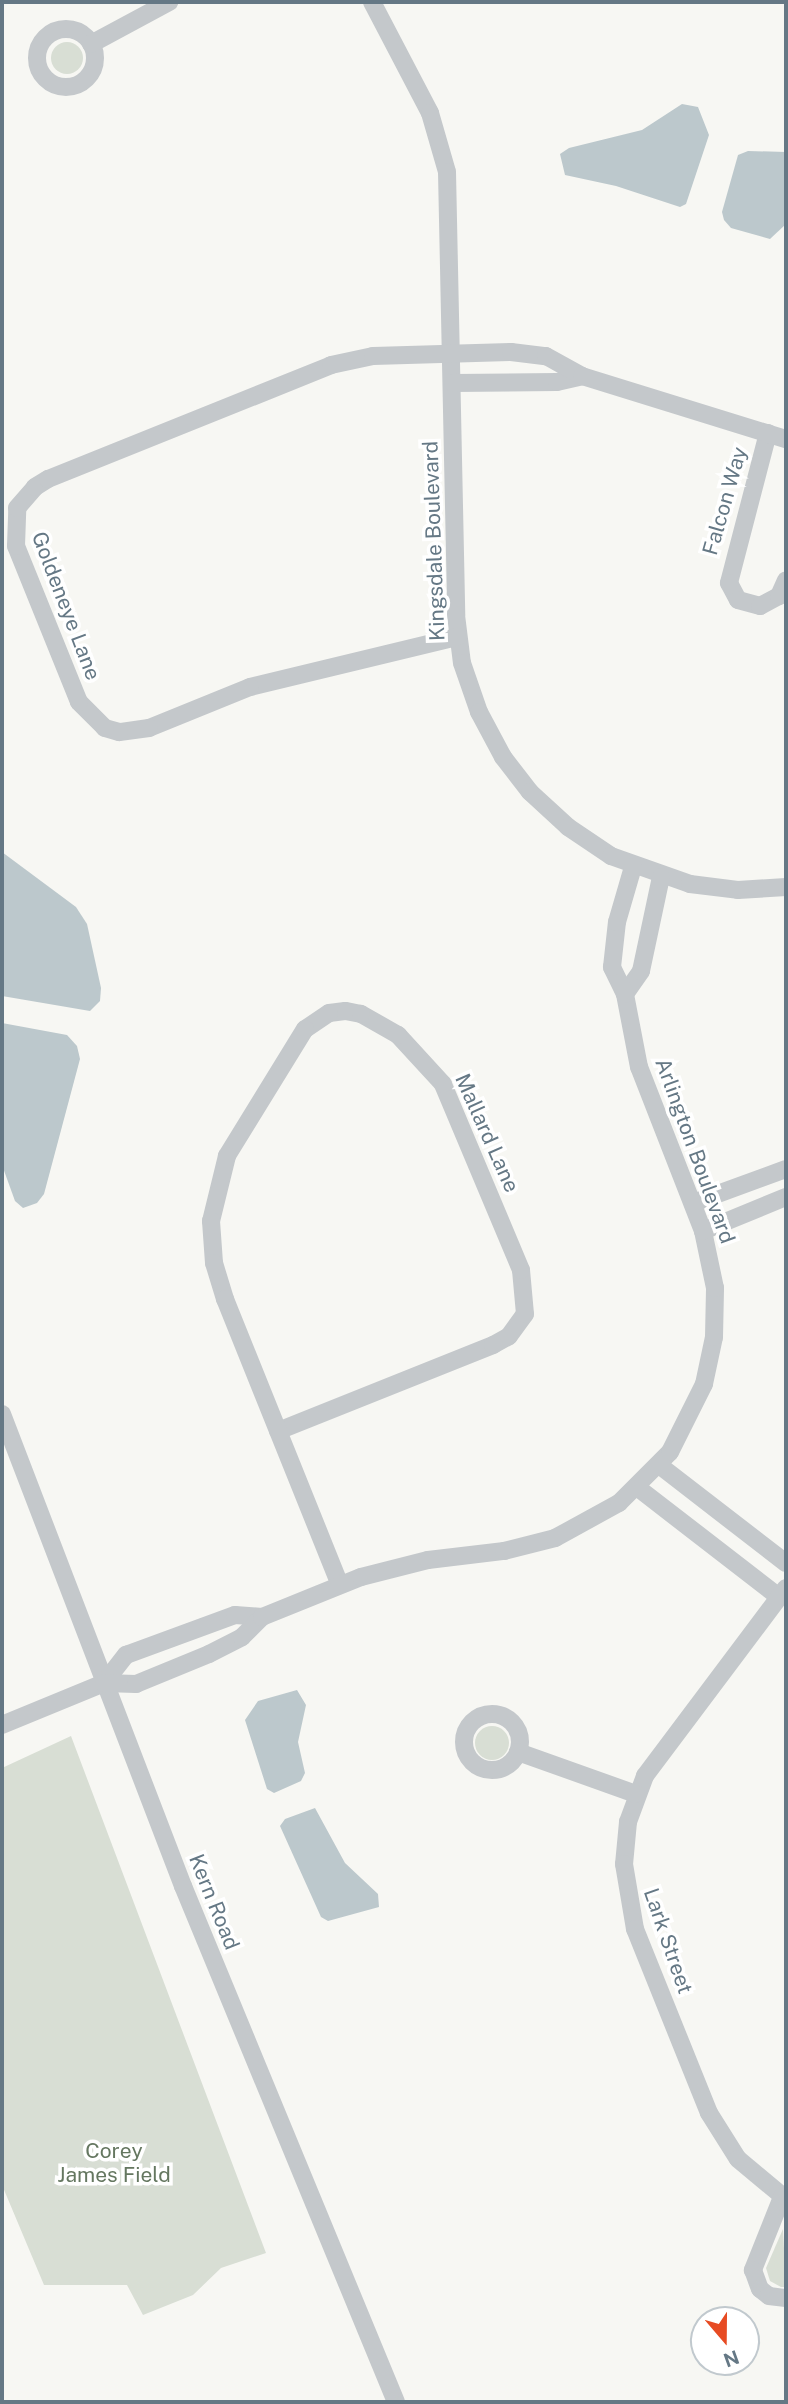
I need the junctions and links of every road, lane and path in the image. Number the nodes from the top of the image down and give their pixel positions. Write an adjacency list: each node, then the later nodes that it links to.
1 (169, 2): 3 (street)
2 (372, 2): 4 (street, Kingsdale Boulevard)
3 (92, 44)
4 (452, 354): 5 (street, Goldeneye Lane); 6 (street, Kingsdale Boulevard); 10 (street, Goldeneye Lane)
5 (582, 376): 6 (street); 7 (street, Goldeneye Lane)
6 (453, 383): 10 (street, Kingsdale Boulevard)
7 (768, 433): 8 (street, Goldeneye Lane); 9 (street, Falcon Way)
8 (786, 439)
9 (786, 580)
10 (457, 637): 11 (street, Kingsdale Boulevard)
11 (634, 867): 12 (street, Kingsdale Boulevard); 14 (street, Arlington Boulevard)
12 (661, 877): 13 (street, Kingsdale Boulevard); 14 (street)
13 (786, 887)
14 (625, 994): 17 (street, Arlington Boulevard)
15 (786, 1170): 17 (street)
16 (786, 1197): 18 (street)
17 (693, 1203): 18 (street, Arlington Boulevard)
18 (704, 1231): 21 (street, Arlington Boulevard)
19 (2, 1415): 27 (street, Kern Road)
20 (278, 1431): 20 (street, Mallard Lane); 24 (street, Mallard Lane)
21 (659, 1465): 22 (street, Arlington Boulevard); 23 (street)
22 (638, 1488): 24 (street, Arlington Boulevard); 25 (street)
23 (786, 1563)
24 (340, 1585): 26 (street, Arlington Boulevard)
25 (783, 1592): 30 (street, Lark Street)
26 (262, 1617): 27 (street, Arlington Boulevard); 27 (street, Arlington Boulevard)
27 (104, 1683): 28 (street); 33 (street, Kern Road)
28 (2, 1725)
29 (518, 1752): 30 (street)
30 (636, 1794): 31 (street, Lark Street)
31 (784, 2198): 32 (street, Lark Street)
32 (786, 2298)
33 (396, 2402)

